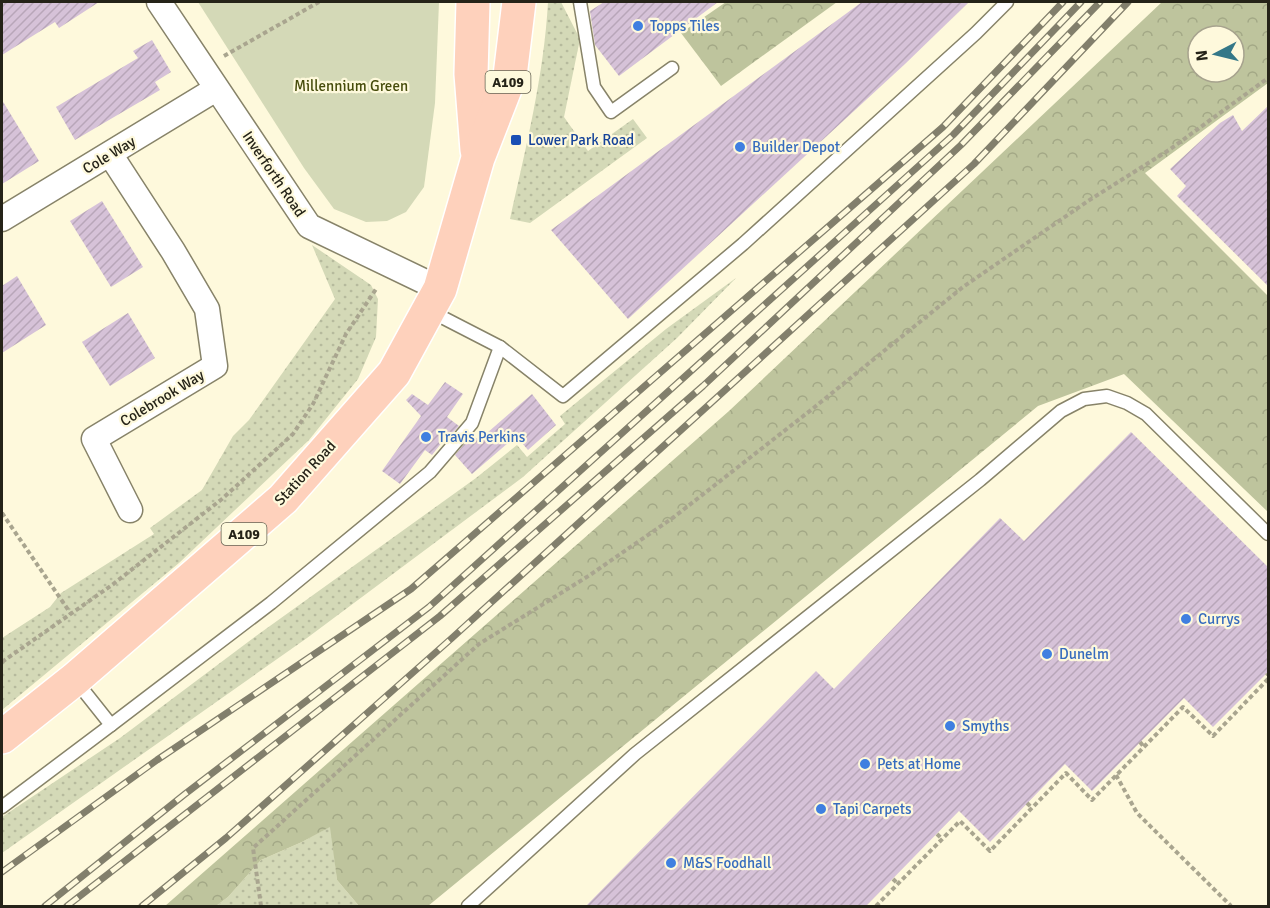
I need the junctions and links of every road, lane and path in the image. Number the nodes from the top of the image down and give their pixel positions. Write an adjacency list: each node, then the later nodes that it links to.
1 (159, 2): 8 (street, Inverforth Road)
2 (319, 2): 8 (path)
3 (472, 2): 12 (main road, Station Road / A109)
4 (519, 2): 12 (main road, Station Road / A109)
5 (580, 2): 7 (lane)
6 (1007, 2): 16 (lane)
7 (672, 68)
8 (203, 69): 10 (street, Inverforth Road)
9 (1269, 78): 36 (path)
10 (216, 89): 11 (street, Cole Way); 15 (street, Inverforth Road)
11 (110, 154): 13 (street, Cole Way); 17 (street, Colebrook Way)
12 (478, 158): 15 (main road, Station Road / A109)
13 (2, 219)
14 (376, 289): 20 (path)
15 (435, 300): 16 (lane); 22 (main road, Station Road / A109)
16 (500, 347): 24 (lane)
17 (130, 510)
18 (2, 513): 20 (path)
19 (1269, 534): 37 (lane)
20 (72, 614): 21 (path)
21 (2, 662)
22 (75, 679): 24 (lane); 25 (main road, Station Road / A109)
23 (1269, 679): 27 (path)
24 (111, 725): 30 (lane)
25 (2, 737)
26 (1140, 742): 27 (path)
27 (1144, 747): 28 (path)
28 (1116, 776): 31 (path); 39 (path)
29 (1027, 803): 31 (path)
30 (2, 807)
31 (1032, 808): 33 (path)
32 (937, 834): 33 (path)
33 (942, 839): 35 (path)
34 (893, 879): 35 (path)
35 (898, 884): 38 (path)
36 (261, 906)
37 (468, 906)
38 (876, 906)
39 (1231, 906)

